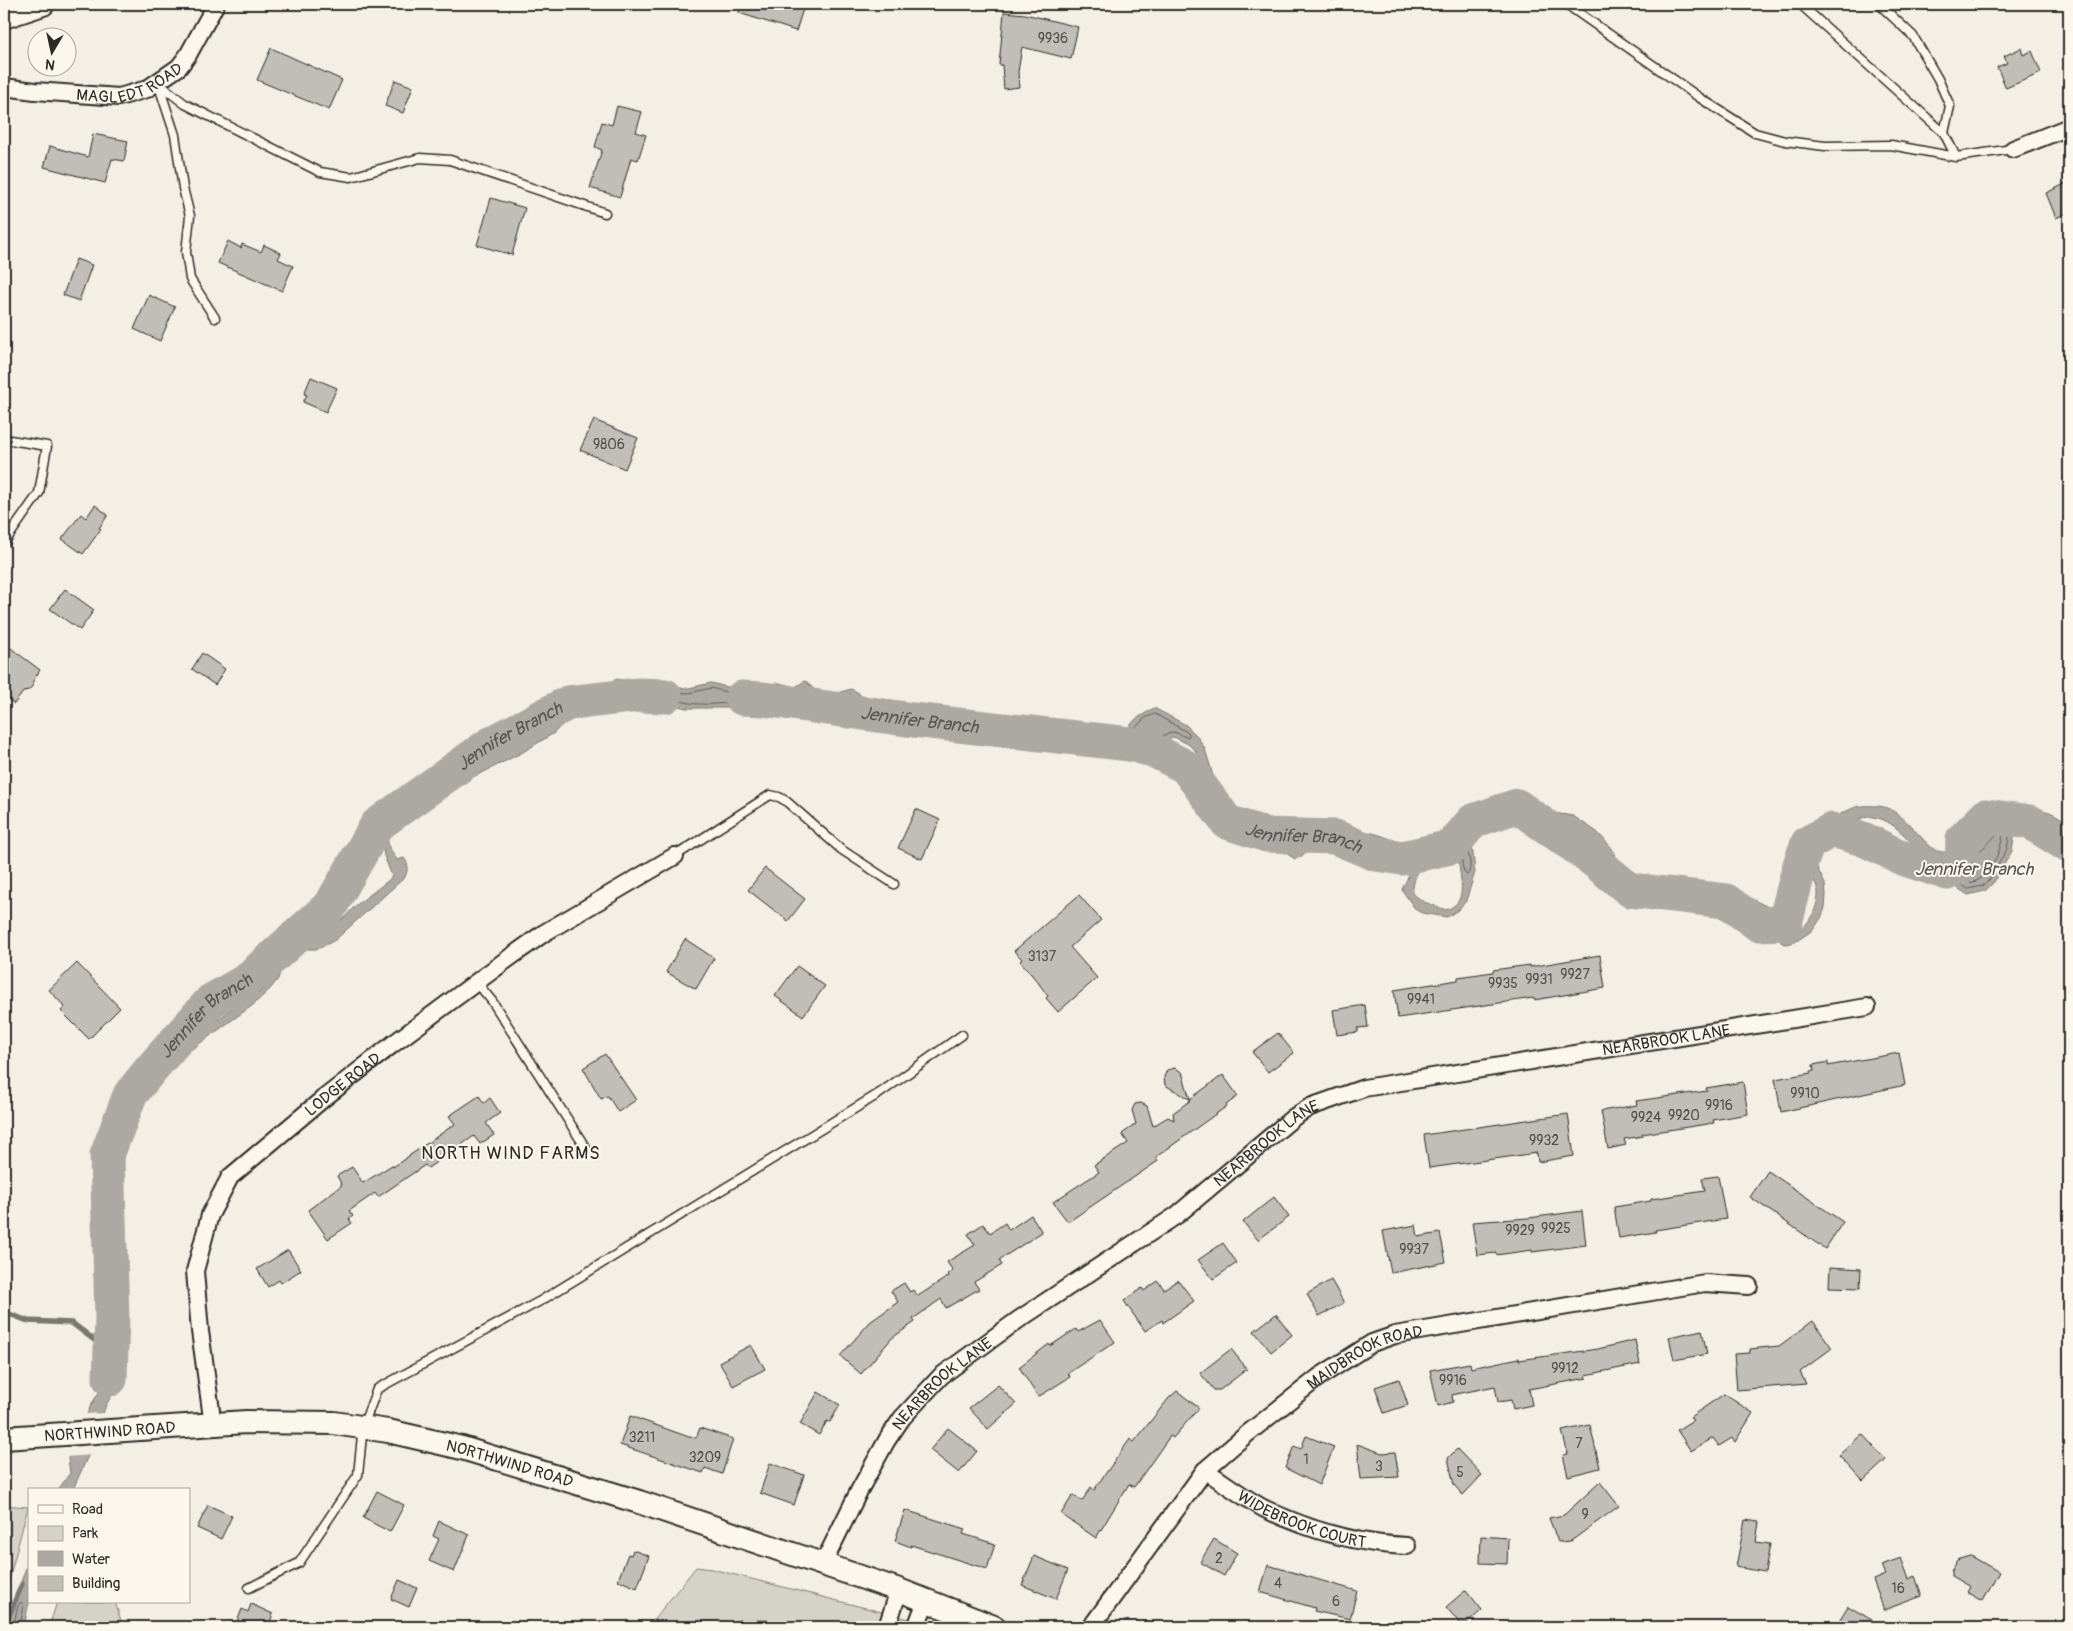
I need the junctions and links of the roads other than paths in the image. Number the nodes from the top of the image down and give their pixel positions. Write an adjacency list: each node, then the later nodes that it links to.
1 (43, 4): 6 (street)
2 (216, 4): 7 (street, MAGLEDT ROAD)
3 (1566, 4): 12 (lane)
4 (1800, 4): 10 (lane)
5 (1879, 4): 10 (lane)
6 (4, 17)
7 (158, 83): 8 (street, MAGLEDT ROAD); 13 (lane); 14 (lane)
8 (4, 87)
9 (2069, 127): 11 (street)
10 (1944, 133): 12 (lane)
11 (2013, 149): 12 (lane)
12 (1956, 157)
13 (606, 213)
14 (215, 318)
15 (4, 440): 16 (lane)
16 (4, 543)
17 (675, 856): 18 (lane); 19 (street, LODGE ROAD)
18 (894, 884)
19 (477, 983): 22 (lane); 24 (street, LODGE ROAD)
20 (1867, 1007): 29 (street, NEARBROOK LANE)
21 (962, 1035): 25 (lane)
22 (589, 1153)
23 (1748, 1286): 27 (street, MAIDBROOK ROAD)
24 (213, 1425): 25 (street, NORTHWIND ROAD); 26 (street, NORTHWIND ROAD)
25 (363, 1426): 29 (street, NORTHWIND ROAD); 30 (lane)
26 (4, 1438)
27 (1205, 1470): 28 (street, WIDEBROOK COURT); 36 (street, MAIDBROOK ROAD)
28 (1407, 1546)
29 (823, 1564): 31 (street, NORTHWIND ROAD)
30 (249, 1588)
31 (899, 1590): 32 (street, NORTHWIND ROAD); 33 (street)
32 (926, 1601): 34 (street); 35 (street, NORTHWIND ROAD)
33 (888, 1627)
34 (916, 1627)
35 (994, 1627)
36 (1090, 1627)

